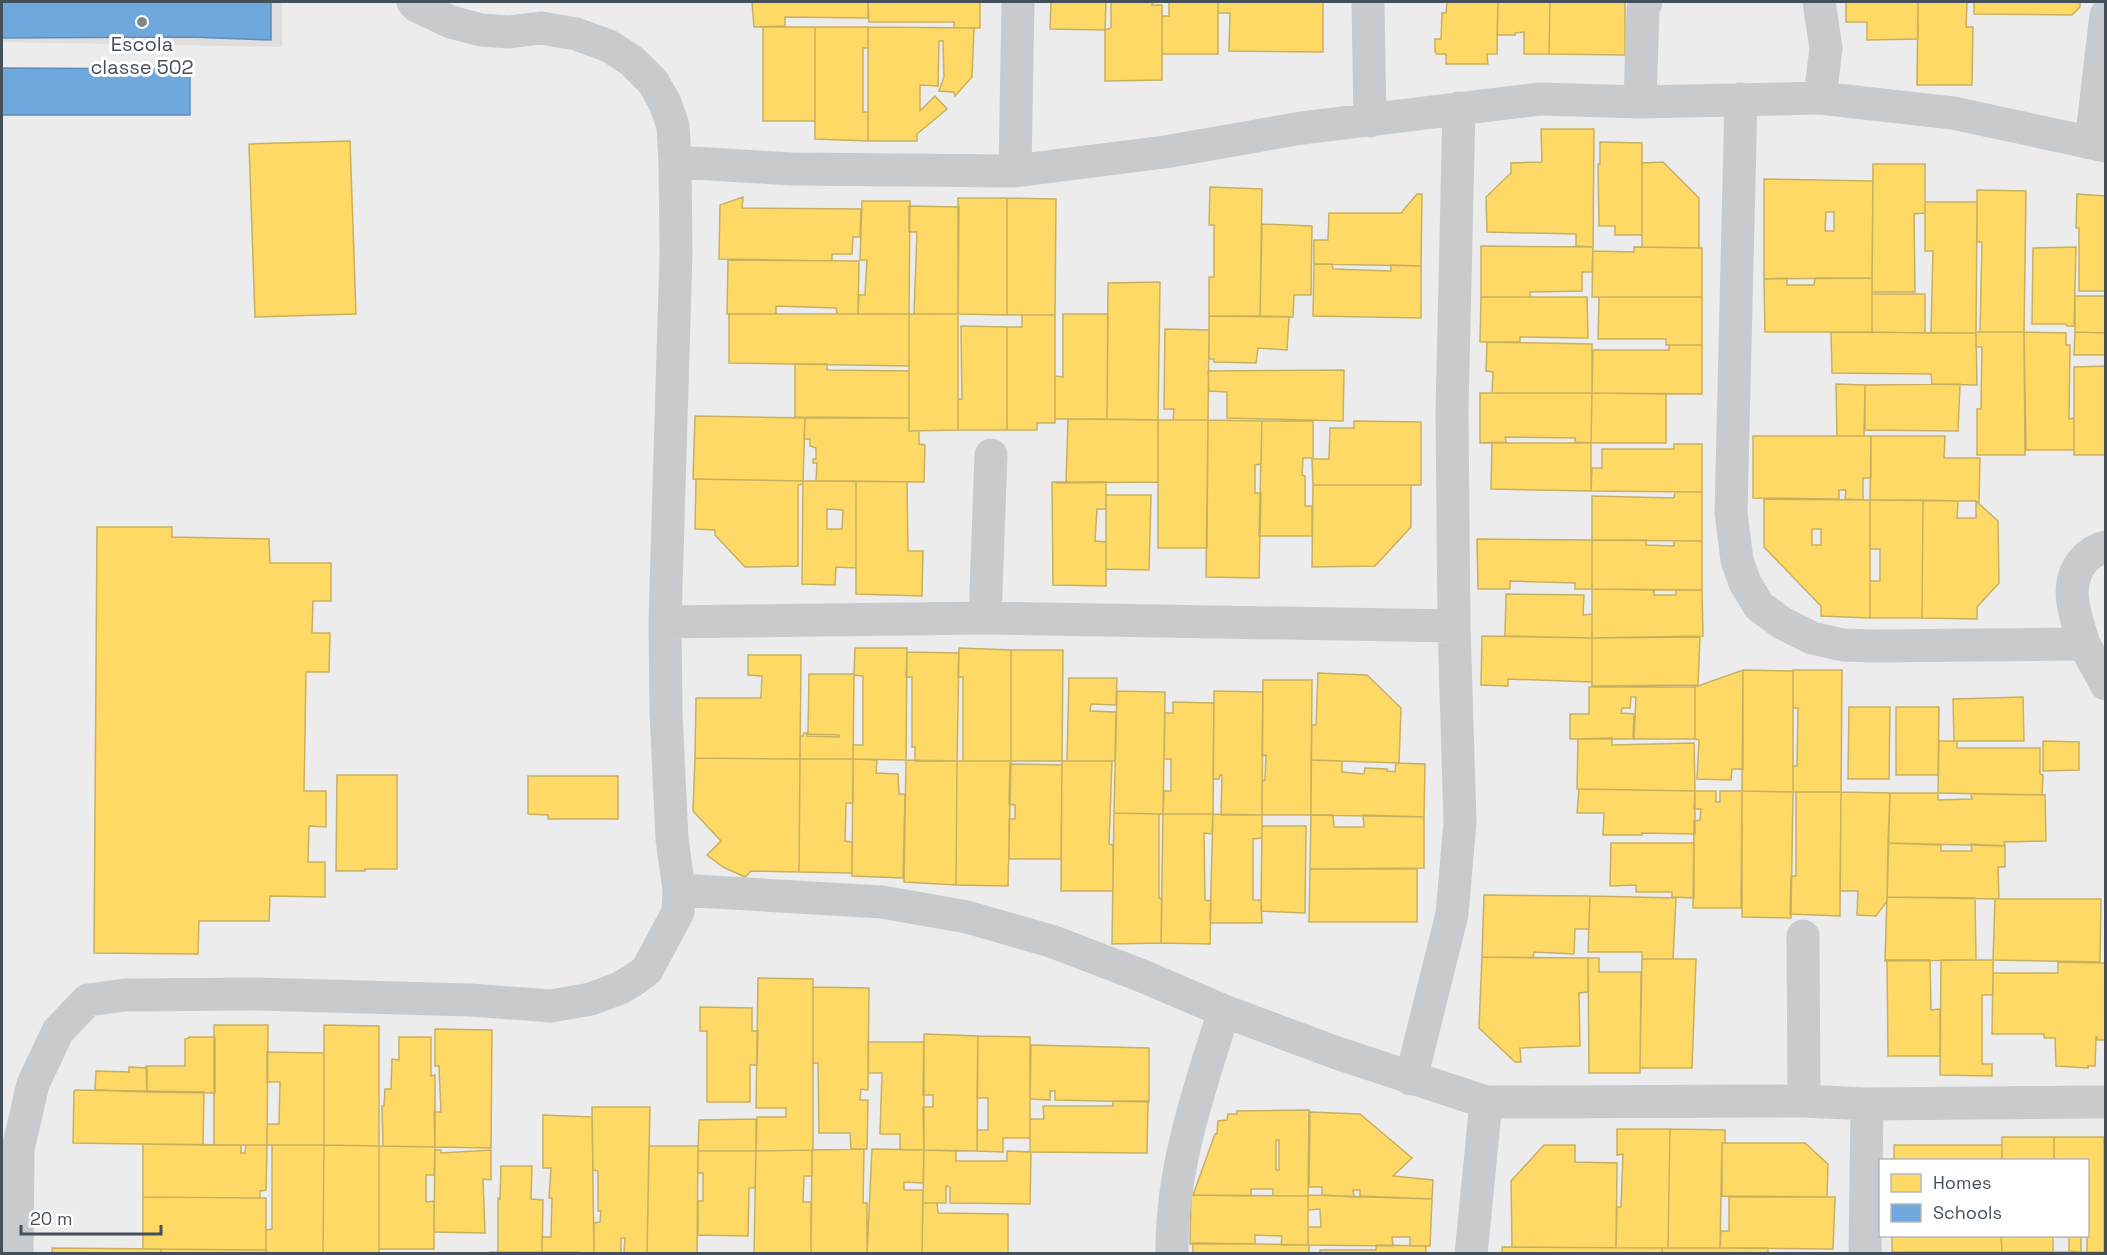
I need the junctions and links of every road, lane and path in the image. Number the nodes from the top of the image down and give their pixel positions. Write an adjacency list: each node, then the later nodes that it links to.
1 (413, 2): 13 (street)
2 (1018, 2): 14 (street)
3 (1368, 2): 11 (street)
4 (1646, 2): 9 (street)
5 (1819, 2): 7 (street)
6 (2106, 15): 12 (street)
7 (1820, 98): 8 (street); 12 (street)
8 (1741, 99): 9 (street); 20 (street)
9 (1640, 102): 10 (street)
10 (1459, 108): 11 (street); 19 (street)
11 (1370, 121): 14 (street)
12 (2098, 145)
13 (675, 162): 14 (street); 18 (street)
14 (1015, 171)
15 (991, 455): 17 (street)
16 (2106, 547): 20 (street)
17 (985, 618): 18 (street); 19 (street)
18 (665, 622): 22 (street)
19 (1454, 626): 25 (street)
20 (2084, 644): 21 (street)
21 (2106, 684)
22 (680, 890): 24 (street); 30 (street)
23 (1803, 936): 26 (street)
24 (1224, 1011): 25 (street); 31 (street)
25 (1411, 1079): 28 (street)
26 (1804, 1101): 28 (street); 29 (street)
27 (2106, 1101): 29 (street)
28 (1486, 1102): 32 (street)
29 (1867, 1104): 33 (street)
30 (17, 1254)
31 (1172, 1254)
32 (1471, 1254)
33 (1865, 1254)

